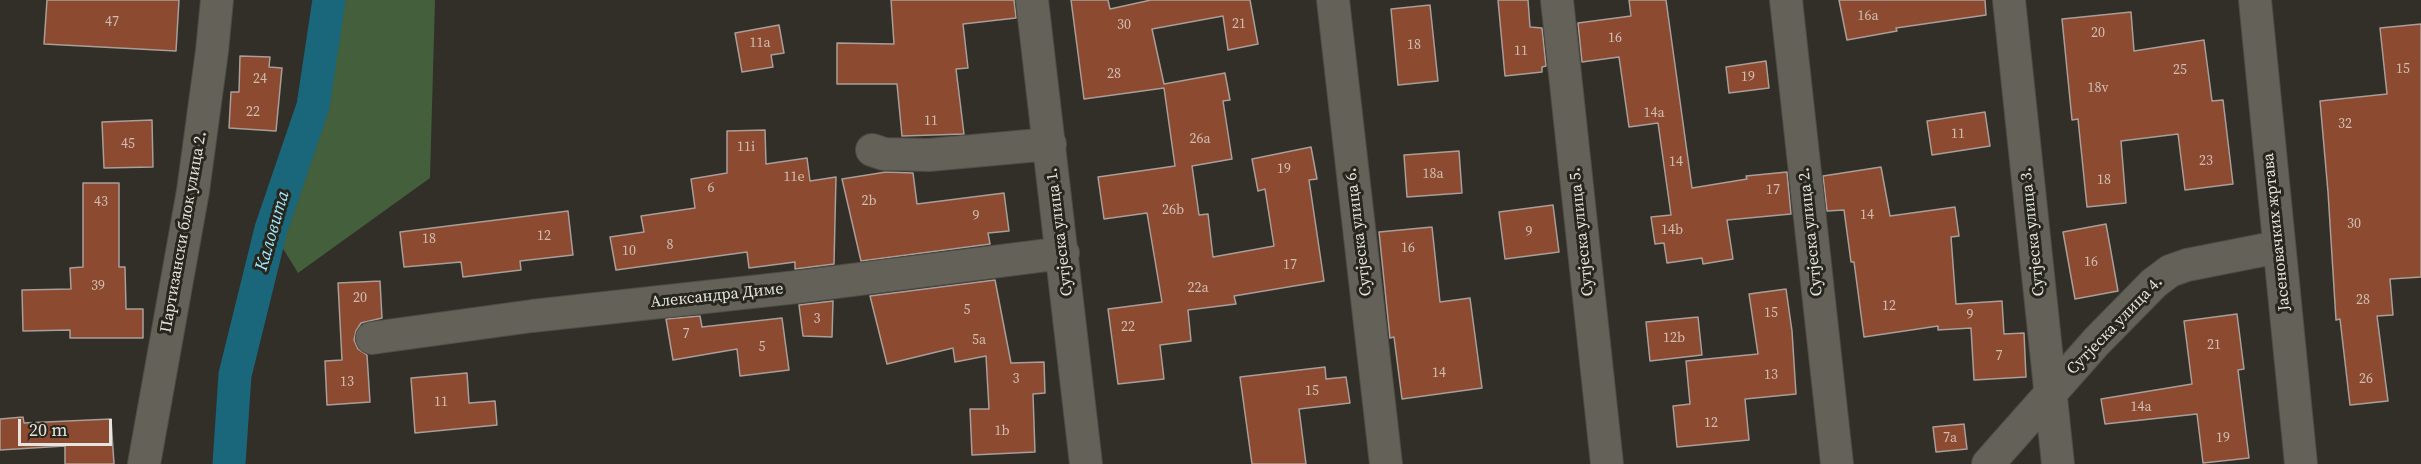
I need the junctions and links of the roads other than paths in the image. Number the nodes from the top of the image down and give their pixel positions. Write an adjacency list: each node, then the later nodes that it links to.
1 (217, 0): 14 (street, Партизански блок улица 2.)
2 (1032, 0): 8 (street, Сутјеска улица 1.)
3 (1333, 0): 16 (street, Сутјеска улица 6.)
4 (1557, 0): 17 (street, Сутјеска улица 5.)
5 (1786, 0): 18 (street, Сутјеска улица 2.)
6 (2009, 0): 13 (street, Сутјеска улица 3.)
7 (2255, 0): 10 (street, Јасеновачких жртава)
8 (1050, 144): 9 (street); 11 (street, Сутјеска улица 1.)
9 (872, 150)
10 (2278, 247): 13 (street, Сутјеска улица 4.); 21 (street, Јасеновачких жртава)
11 (1062, 253): 12 (street, Александра Диме); 15 (street, Сутјеска улица 1.)
12 (372, 338)
13 (2050, 394): 19 (street, Сутјеска улица 4.); 20 (street, Сутјеска улица 3.)
14 (144, 464)
15 (1086, 464)
16 (1386, 464)
17 (1607, 464)
18 (1837, 464)
19 (1988, 464)
20 (2058, 464)
21 (2301, 464)

